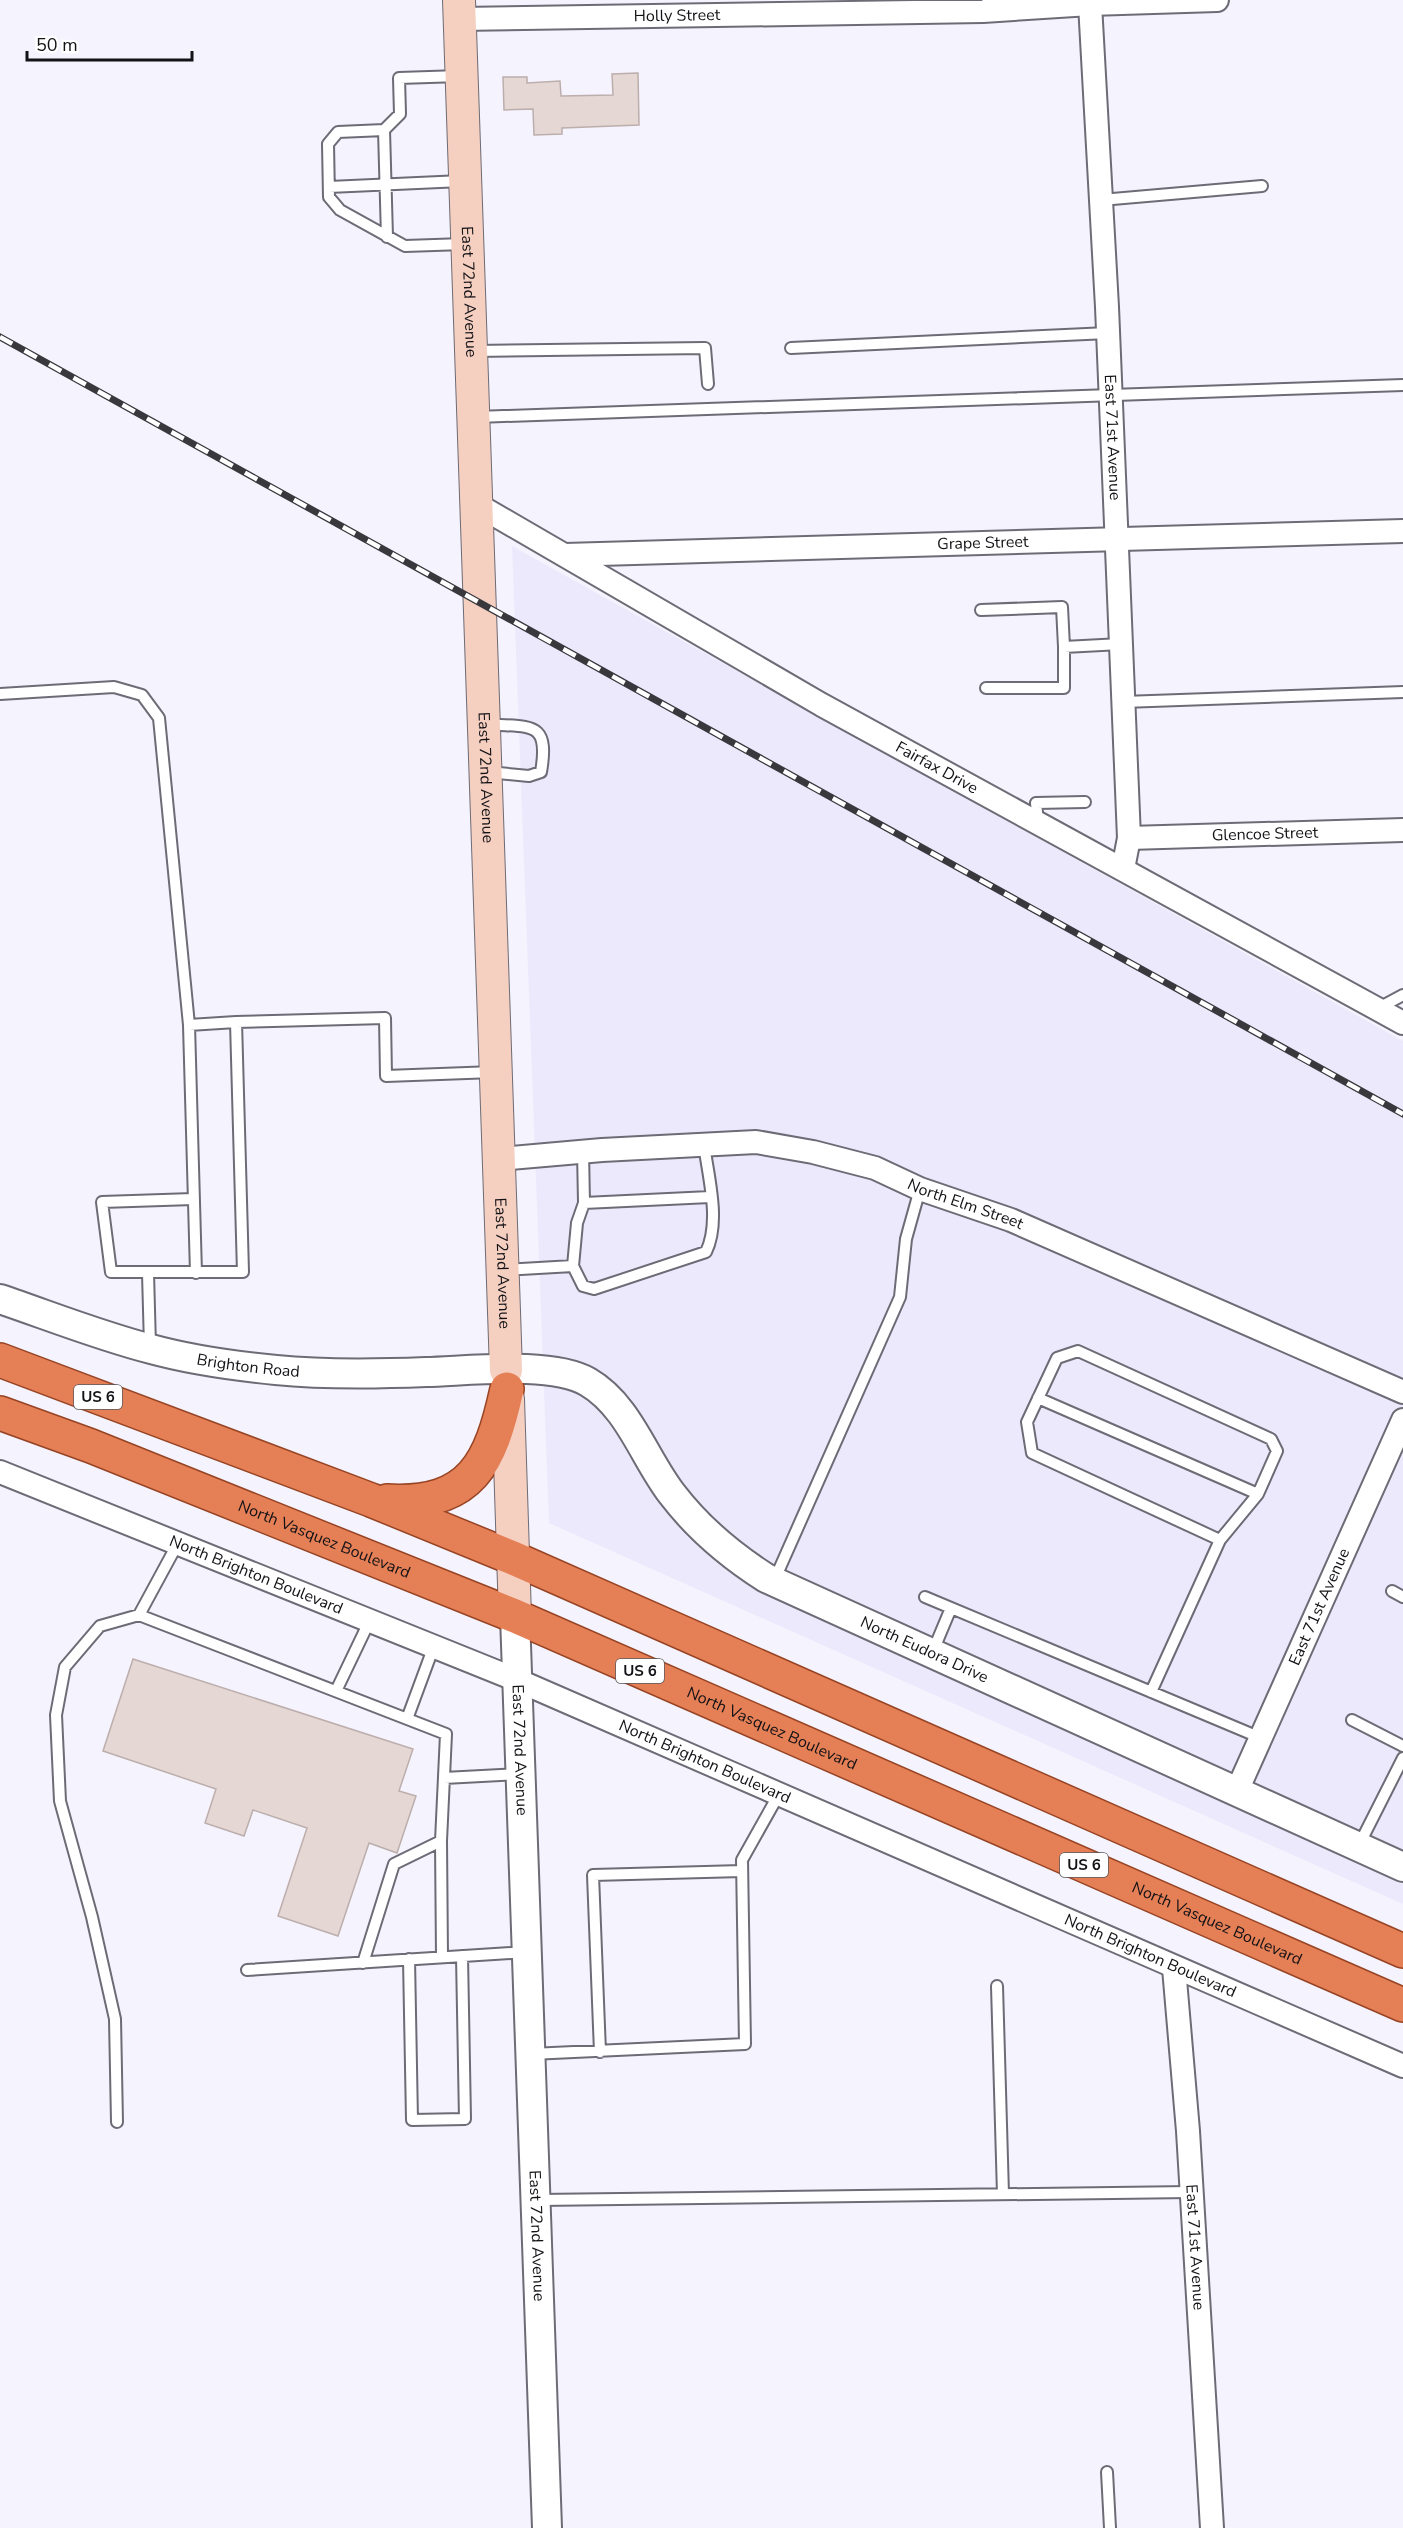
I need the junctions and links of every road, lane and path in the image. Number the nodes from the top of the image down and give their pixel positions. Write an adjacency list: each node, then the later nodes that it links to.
1 (1217, 0): 2 (street, Holly Street)
2 (1090, 4): 3 (street, Holly Street); 11 (street, East 71st Avenue)
3 (983, 5): 4 (street, Holly Street)
4 (459, 9): 5 (main road, East 72nd Avenue)
5 (461, 76): 6 (lane); 7 (main road, East 72nd Avenue)
6 (384, 130): 8 (lane); 10 (lane)
7 (465, 180): 8 (lane); 13 (main road, East 72nd Avenue)
8 (386, 184): 10 (lane); 12 (lane)
9 (1262, 186): 11 (lane)
10 (329, 187): 12 (lane)
11 (1101, 200): 14 (street, East 71st Avenue)
12 (387, 237): 13 (lane)
13 (467, 243): 16 (main road, East 72nd Avenue)
14 (1108, 333): 15 (lane); 19 (street, East 71st Avenue)
15 (791, 348)
16 (471, 351): 17 (lane); 20 (main road, East 72nd Avenue)
17 (708, 384)
18 (1403, 385): 19 (lane)
19 (1111, 396): 20 (lane); 23 (street, East 71st Avenue)
20 (473, 417): 21 (main road, East 72nd Avenue)
21 (476, 504): 24 (street, Fairfax Drive); 32 (main road, East 72nd Avenue)
22 (1403, 531): 23 (street, Grape Street)
23 (1117, 539): 24 (street, Grape Street); 26 (street, East 71st Avenue)
24 (564, 555): 35 (street, Fairfax Drive)
25 (981, 610): 27 (lane)
26 (1121, 644): 27 (lane); 31 (street, East 71st Avenue)
27 (1064, 647): 28 (lane)
28 (986, 688)
29 (1403, 692): 31 (lane)
30 (0, 694): 43 (lane)
31 (1123, 702): 37 (street, East 71st Avenue)
32 (483, 724): 33 (main road, East 72nd Avenue); 33 (lane)
33 (485, 772): 44 (main road, East 72nd Avenue)
34 (1085, 802): 35 (lane)
35 (1038, 823): 38 (street, Fairfax Drive)
36 (1403, 830): 37 (street, Glencoe Street)
37 (1129, 838): 38 (street, East 71st Avenue)
38 (1123, 869): 40 (street, Fairfax Drive)
39 (1403, 994): 40 (lane)
40 (1376, 1009): 42 (street, Fairfax Drive)
41 (236, 1022): 43 (lane); 44 (lane); 55 (lane)
42 (1403, 1023)
43 (189, 1025): 50 (lane)
44 (496, 1072): 47 (main road, East 72nd Avenue)
45 (704, 1144): 46 (street, North Elm Street); 48 (street, North Elm Street); 49 (lane)
46 (583, 1151): 47 (street, North Elm Street); 51 (lane)
47 (499, 1158): 53 (main road, East 72nd Avenue)
48 (920, 1189): 60 (street, North Elm Street); 70 (lane)
49 (710, 1197): 51 (lane); 52 (lane)
50 (193, 1199): 54 (lane); 55 (lane)
51 (585, 1203): 52 (lane)
52 (573, 1266): 53 (lane)
53 (504, 1270): 59 (main road, East 72nd Avenue)
54 (148, 1273): 55 (lane); 57 (lane)
55 (196, 1273)
56 (0, 1299): 57 (street, Brighton Road)
57 (151, 1349): 59 (street, Brighton Road)
58 (0, 1360): 66 (highway, US 6)
59 (507, 1379): 66 (highway); 69 (main road, East 72nd Avenue); 70 (street, North Eudora Drive)
60 (1403, 1392)
61 (1038, 1398): 65 (lane); 65 (lane); 67 (lane)
62 (0, 1413): 76 (highway, North Vasquez Boulevard / US 6)
63 (1403, 1420): 85 (street, East 71st Avenue)
64 (0, 1472): 68 (street, North Brighton Boulevard)
65 (1258, 1494): 67 (lane)
66 (371, 1500): 69 (highway, US 6)
67 (1220, 1540): 82 (lane)
68 (178, 1543): 75 (lane); 77 (street, North Brighton Boulevard)
69 (513, 1558): 76 (main road, East 72nd Avenue); 97 (highway, US 6)
70 (774, 1581): 79 (street, North Eudora Drive)
71 (1392, 1591): 73 (lane)
72 (925, 1597): 74 (lane)
73 (1403, 1597)
74 (951, 1608): 79 (lane); 82 (lane)
75 (139, 1615): 81 (lane); 110 (lane)
76 (515, 1616): 80 (street, East 72nd Avenue); 106 (highway, North Vasquez Boulevard / US 6)
77 (370, 1620): 78 (street, North Brighton Boulevard); 81 (lane)
78 (434, 1646): 80 (street, North Brighton Boulevard); 83 (lane)
79 (932, 1654): 91 (street, North Eudora Drive)
80 (517, 1680): 88 (street, East 72nd Avenue); 92 (street, North Brighton Boulevard)
81 (336, 1691): 83 (lane)
82 (1150, 1692): 85 (lane)
83 (406, 1719): 90 (lane)
84 (1352, 1720): 86 (lane)
85 (1261, 1738): 91 (street, East 71st Avenue)
86 (1403, 1746)
87 (1403, 1758): 89 (lane)
88 (521, 1774): 90 (lane); 98 (street, East 72nd Avenue)
89 (1399, 1777): 94 (lane)
90 (444, 1778): 93 (lane)
91 (1236, 1793): 94 (street, North Eudora Drive)
92 (779, 1794): 96 (lane); 103 (street, North Brighton Boulevard)
93 (441, 1841): 100 (lane); 102 (lane)
94 (1358, 1848): 95 (street, North Eudora Drive)
95 (1403, 1867)
96 (742, 1871): 107 (lane); 107 (lane)
97 (1403, 1951)
98 (527, 1952): 99 (lane); 108 (street, East 72nd Avenue)
99 (462, 1956): 100 (lane); 101 (lane)
100 (442, 1957): 101 (lane)
101 (409, 1959): 102 (lane)
102 (363, 1963): 104 (lane)
103 (1174, 1968): 109 (street, North Brighton Boulevard); 111 (street, East 71st Avenue)
104 (247, 1971)
105 (997, 1986): 112 (lane)
106 (1403, 2005)
107 (600, 2052): 108 (lane)
108 (531, 2054): 113 (street, East 72nd Avenue)
109 (1403, 2066)
110 (117, 2122)
111 (1191, 2192): 112 (lane); 117 (street, East 71st Avenue)
112 (1003, 2194): 113 (lane)
113 (536, 2200): 115 (street, East 72nd Avenue)
114 (1107, 2472): 116 (lane)
115 (547, 2528)
116 (1110, 2528)
117 (1212, 2528)

